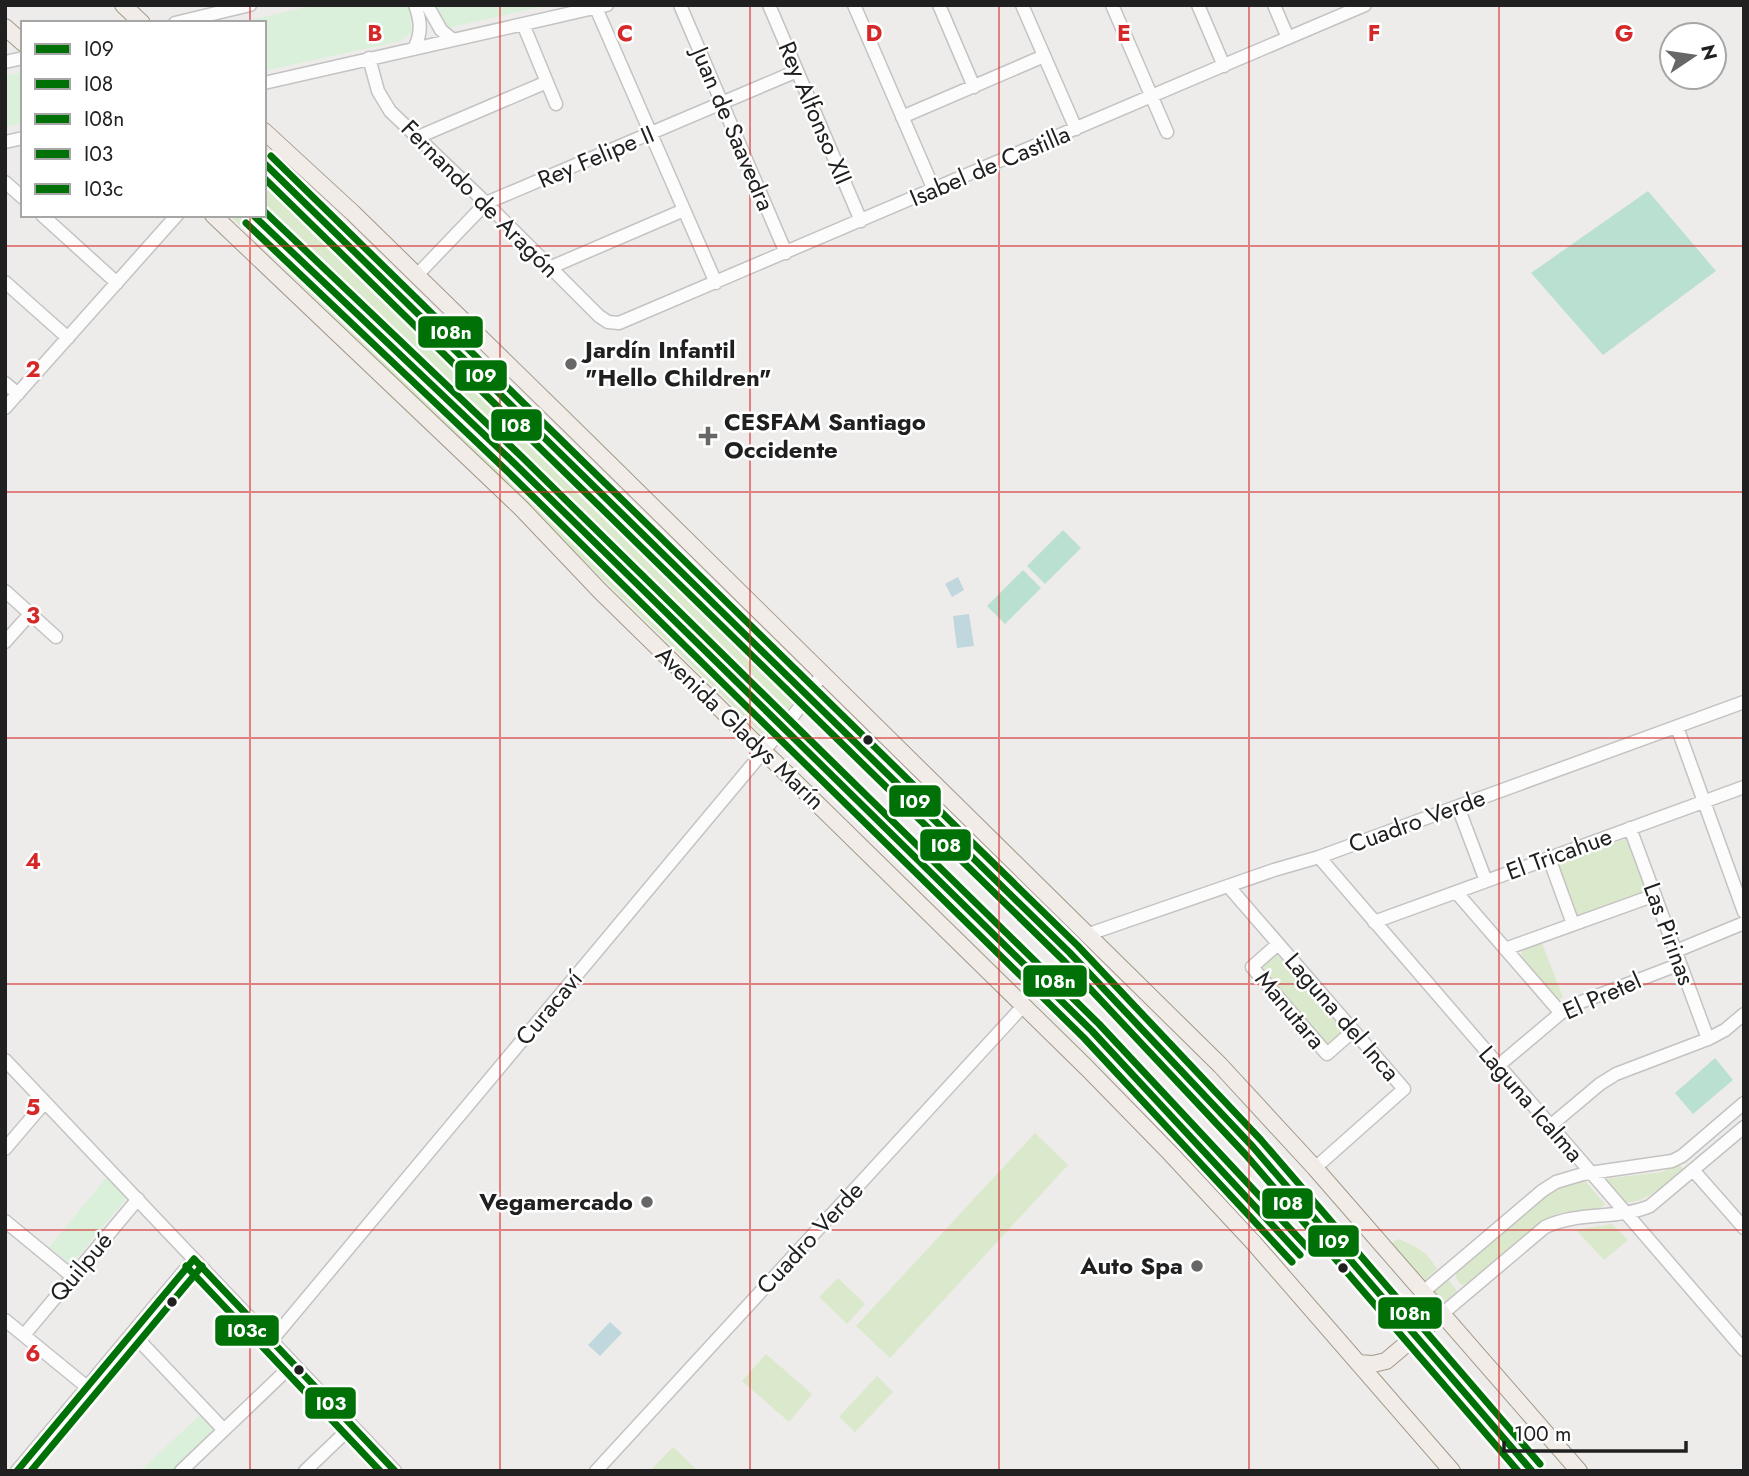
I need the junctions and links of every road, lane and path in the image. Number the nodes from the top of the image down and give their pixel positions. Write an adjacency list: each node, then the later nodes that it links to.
1 (123, 5): 15 (main road)
2 (415, 5): 22 (street)
3 (427, 5): 20 (street)
4 (680, 5): 31 (street, Juan de Saavedra)
5 (769, 5): 26 (street, Rey Alfonso XII)
6 (854, 5): 33 (street)
7 (939, 5): 29 (street)
8 (1022, 5): 23 (street)
9 (1112, 5): 30 (street)
10 (1198, 5): 25 (street)
11 (1274, 5): 19 (street)
12 (246, 6): 16 (street)
13 (602, 6): 17 (street); 37 (street)
14 (1358, 7): 19 (street, Isabel de Castilla)
15 (140, 21)
16 (183, 21)
17 (523, 24): 20 (street); 27 (street)
18 (5, 27): 21 (main road)
19 (1289, 38): 25 (street, Isabel de Castilla)
20 (453, 40): 22 (street)
21 (21, 41)
22 (414, 49): 24 (street)
23 (1044, 56): 29 (street); 34 (street)
24 (369, 58): 28 (street); 38 (street, Fernando de Aragón)
25 (1224, 66): 30 (street, Isabel de Castilla)
26 (797, 71): 31 (street, Rey Felipe II); 47 (street, Rey Alfonso XII)
27 (547, 82): 32 (street); 38 (street)
28 (266, 83)
29 (974, 87): 33 (street)
30 (1152, 97): 34 (street, Isabel de Castilla); 35 (street)
31 (722, 103): 37 (street, Rey Felipe II); 48 (street, Juan de Saavedra)
32 (556, 104)
33 (902, 117): 40 (street)
34 (1076, 129): 40 (street, Isabel de Castilla)
35 (1167, 132)
36 (266, 133): 50 (main road)
37 (651, 134): 42 (street, Rey Felipe II); 43 (street)
38 (418, 137): 42 (street, Fernando de Aragón)
39 (5, 182): 41 (street)
40 (934, 190): 47 (street, Isabel de Castilla)
41 (21, 196)
42 (486, 203): 49 (street, Fernando de Aragón); 50 (street, Rey Felipe II)
43 (684, 210): 49 (street); 53 (street)
44 (44, 217): 52 (street)
45 (175, 217): 52 (street)
46 (215, 217): 66 (main road, Avenida Gladys Marín)
47 (861, 221): 48 (street, Isabel de Castilla)
48 (786, 253): 53 (street, Isabel de Castilla)
49 (549, 268): 54 (street, Fernando de Aragón)
50 (417, 275): 63 (main road)
51 (5, 282): 55 (street)
52 (117, 283): 55 (street)
53 (716, 284): 54 (street, Isabel de Castilla)
54 (613, 323)
55 (68, 338): 57 (street)
56 (5, 383): 57 (street)
57 (18, 394): 58 (street)
58 (5, 408)
59 (5, 591): 60 (street)
60 (30, 614): 61 (street); 62 (street)
61 (56, 637)
62 (5, 642)
63 (824, 672): 66 (street, Curacaví); 81 (main road)
64 (1744, 702): 65 (street, Cuadro Verde)
65 (1677, 727): 68 (street); 69 (street, Cuadro Verde)
66 (763, 750): 85 (main road, Avenida Gladys Marín); 111 (street, Curacaví)
67 (1744, 787): 68 (street, El Tricahue)
68 (1704, 801): 70 (street, El Tricahue); 77 (street)
69 (1458, 807): 71 (street, Cuadro Verde); 73 (street)
70 (1630, 828): 72 (street, El Tricahue); 76 (street, Las Pirinas)
71 (1319, 857): 74 (street, Cuadro Verde); 78 (street, Laguna Icalma)
72 (1549, 858): 73 (street, El Tricahue); 80 (street)
73 (1486, 881): 75 (street, El Tricahue)
74 (1229, 887): 81 (street, Cuadro Verde); 82 (street, Laguna del Inca)
75 (1456, 892): 78 (street, El Tricahue); 83 (street)
76 (1655, 895): 80 (street); 84 (street, Las Pirinas)
77 (1744, 912)
78 (1374, 922): 91 (street, Laguna Icalma)
79 (1744, 923): 84 (street, El Pretel)
80 (1573, 924): 83 (street)
81 (1089, 934): 97 (main road)
82 (1278, 944): 88 (street, Laguna del Inca); 88 (street, Manutara)
83 (1505, 949): 86 (street)
84 (1678, 958): 86 (street, El Pretel); 89 (street, Las Pirinas)
85 (1024, 1005): 113 (main road, Avenida Gladys Marín); 122 (street, Cuadro Verde)
86 (1560, 1012): 91 (street, El Pretel)
87 (1744, 1014): 89 (street)
88 (1353, 1031): 97 (street, Laguna del Inca)
89 (1708, 1039): 94 (street)
90 (5, 1060): 92 (street)
91 (1498, 1066): 94 (street, Laguna Icalma)
92 (45, 1101): 96 (street); 100 (street)
93 (1744, 1103): 99 (street)
94 (1550, 1126): 99 (street, Laguna Icalma)
95 (1744, 1127): 98 (street)
96 (5, 1149)
97 (1315, 1168): 106 (main road)
98 (1693, 1170): 101 (street); 103 (street)
99 (1591, 1173): 101 (street, Laguna Icalma); 106 (street)
100 (138, 1199): 104 (street); 105 (street, Quilpué)
101 (1624, 1212): 107 (street); 112 (street, Laguna Icalma)
102 (5, 1221): 105 (street)
103 (1744, 1228)
104 (194, 1259): 109 (street); 111 (street)
105 (73, 1277): 110 (street, Quilpué)
106 (1423, 1292): 107 (main road)
107 (1442, 1314): 113 (main road); 124 (main road)
108 (5, 1320): 110 (street)
109 (132, 1333): 115 (street); 117 (street)
110 (24, 1335): 115 (street)
111 (271, 1340): 114 (street)
112 (1741, 1341)
113 (1358, 1363): 123 (main road, Avenida Gladys Marín)
114 (293, 1364): 116 (street); 117 (street)
115 (87, 1387): 118 (street)
116 (352, 1426): 120 (street); 121 (street)
117 (224, 1430): 119 (street)
118 (21, 1469)
119 (181, 1471)
120 (305, 1471)
121 (395, 1471)
122 (596, 1471)
123 (1452, 1471)
124 (1579, 1471)

